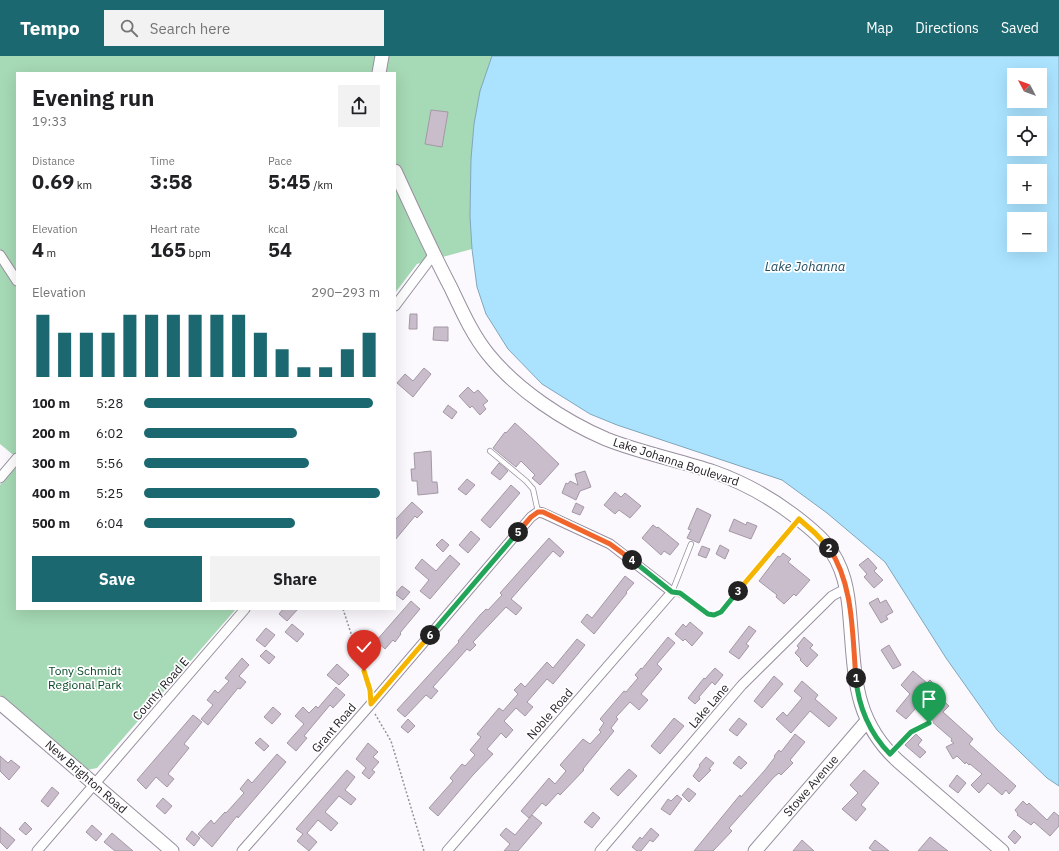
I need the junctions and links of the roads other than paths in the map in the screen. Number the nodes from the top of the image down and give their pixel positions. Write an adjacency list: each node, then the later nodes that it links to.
1 (382, 56): 2 (street)
2 (379, 72)
3 (396, 173): 4 (street, Lake Johanna Boulevard)
4 (434, 254): 7 (street); 12 (street, Lake Johanna Boulevard)
5 (0, 255): 6 (street)
6 (16, 279)
7 (396, 305)
8 (490, 451): 11 (lane)
9 (16, 459): 10 (street)
10 (0, 478)
11 (538, 512): 15 (street); 24 (street, Grant Road)
12 (799, 519): 14 (street, Lake Johanna Boulevard); 15 (lane)
13 (691, 544): 15 (lane)
14 (847, 588): 18 (street, Lake Johanna Boulevard); 26 (street, Lake Lane)
15 (672, 592): 25 (street, Noble Road)
16 (244, 610): 21 (street, County Road E)
17 (0, 703): 21 (street, New Brighton Road)
18 (867, 721): 20 (street, Lake Johanna Boulevard); 27 (street, Stowe Avenue)
19 (929, 723): 20 (lane)
20 (890, 754): 28 (street, Lake Johanna Boulevard)
21 (94, 784): 22 (street, County Road E); 23 (street, New Brighton Road)
22 (37, 851)
23 (172, 851)
24 (242, 851)
25 (447, 851)
26 (600, 851)
27 (755, 851)
28 (1002, 851)

